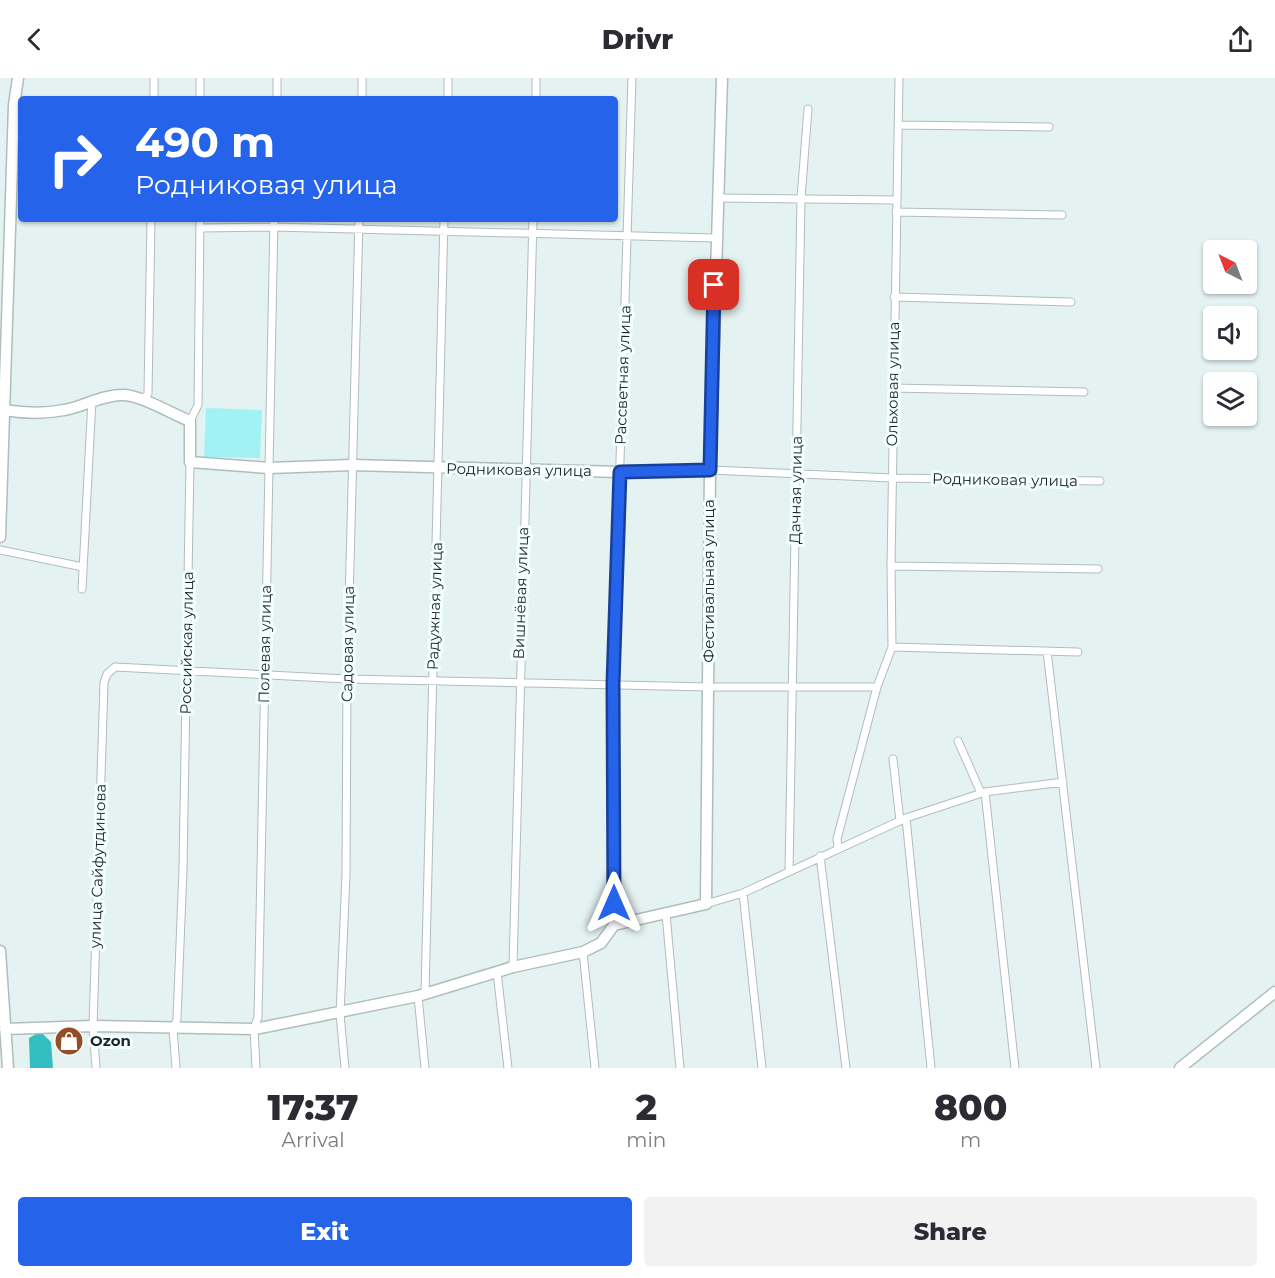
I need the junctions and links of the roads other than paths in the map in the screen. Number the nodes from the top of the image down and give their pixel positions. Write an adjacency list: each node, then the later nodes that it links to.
1 (18, 78): 37 (street)
2 (154, 78): 11 (street)
3 (200, 78): 12 (street)
4 (277, 78): 13 (street)
5 (362, 78): 14 (street)
6 (448, 78): 15 (street)
7 (536, 78): 16 (street)
8 (632, 78): 35 (street, Рассветная улица)
9 (722, 78): 20 (street, Фестивальная улица)
10 (900, 78): 18 (street, Ольховая улица)
11 (153, 96)
12 (200, 96)
13 (277, 96)
14 (362, 96)
15 (448, 96)
16 (536, 96)
17 (808, 109): 21 (street, Дачная улица)
18 (899, 125): 19 (street); 22 (street, Ольховая улица)
19 (1049, 127)
20 (717, 198): 21 (street); 36 (street, Фестивальная улица)
21 (801, 198): 22 (street); 53 (street, Дачная улица)
22 (897, 200): 23 (street, Ольховая улица)
23 (896, 212): 24 (street); 38 (street, Ольховая улица)
24 (1062, 215)
25 (151, 222): 42 (street)
26 (200, 222): 31 (street, Российская улица)
27 (359, 222): 32 (street, Садовая улица)
28 (444, 222): 33 (street, Радужная улица)
29 (533, 222): 34 (street, Вишнёвая улица)
30 (274, 223): 31 (street); 32 (street); 48 (street, Полевая улица)
31 (200, 228): 45 (street, Российская улица)
32 (359, 229): 33 (street); 47 (street, Садовая улица)
33 (444, 232): 34 (street); 49 (street, Радужная улица)
34 (533, 235): 35 (street); 50 (street, Вишнёвая улица)
35 (627, 237): 36 (street); 52 (street, Рассветная улица)
36 (715, 238): 51 (street, Фестивальная улица)
37 (3, 287): 44 (street)
38 (894, 297): 39 (street); 40 (street, Ольховая улица)
39 (1071, 302)
40 (893, 388): 41 (street); 54 (street, Ольховая улица)
41 (1084, 392)
42 (143, 399): 43 (street); 45 (street)
43 (92, 400): 44 (street); 59 (street)
44 (4, 410): 56 (street)
45 (190, 421): 46 (street, Российская улица)
46 (190, 462): 48 (street, Родниковая улица); 65 (street, Российская улица)
47 (352, 465): 48 (street, Родниковая улица); 49 (street, Родниковая улица); 67 (street, Садовая улица)
48 (269, 468): 66 (street, Полевая улица)
49 (439, 468): 50 (street, Родниковая улица); 68 (street, Радужная улица)
50 (525, 469): 52 (street, Родниковая улица); 69 (street, Вишнёвая улица)
51 (710, 470): 52 (street, Родниковая улица); 53 (street, Родниковая улица); 71 (street, Фестивальная улица)
52 (620, 472): 70 (street, Рассветная улица)
53 (796, 472): 54 (street, Родниковая улица); 72 (street, Дачная улица)
54 (892, 478): 55 (street, Родниковая улица); 58 (street, Ольховая улица)
55 (1100, 481)
56 (0, 537)
57 (0, 550): 59 (street)
58 (891, 566): 60 (street); 62 (street, Ольховая улица)
59 (83, 567): 61 (street)
60 (1098, 569)
61 (82, 589)
62 (892, 647): 63 (street); 73 (street, Ольховая улица)
63 (1047, 651): 64 (street); 76 (street)
64 (1078, 652)
65 (186, 672): 66 (street); 93 (street, улица Сайфутдинова); 94 (street, Российская улица)
66 (264, 676): 67 (street); 95 (street, Полевая улица)
67 (347, 679): 68 (street); 92 (street, Садовая улица)
68 (433, 680): 69 (street); 91 (street, Радужная улица)
69 (519, 682): 70 (street); 88 (street, Вишнёвая улица)
70 (613, 684): 71 (street); 85 (street, Рассветная улица)
71 (709, 687): 72 (street); 83 (street, Фестивальная улица)
72 (791, 687): 73 (street); 81 (street, Дачная улица)
73 (877, 687): 79 (street, Ольховая улица)
74 (958, 741): 77 (street)
75 (893, 759): 78 (street)
76 (1063, 782): 77 (street); 110 (street)
77 (983, 793): 78 (street); 109 (street)
78 (903, 820): 79 (street); 108 (street)
79 (838, 848): 80 (street)
80 (820, 856): 81 (street); 107 (street)
81 (789, 872): 82 (street)
82 (743, 893): 83 (street); 106 (street)
83 (706, 904): 84 (street)
84 (666, 914): 85 (street); 105 (street)
85 (614, 925): 87 (street)
86 (0, 951): 96 (street)
87 (583, 952): 88 (street); 104 (street)
88 (513, 967): 89 (street)
89 (497, 972): 91 (street); 103 (street)
90 (1275, 992): 111 (street)
91 (422, 995): 92 (street); 102 (street, Радужная улица)
92 (340, 1014): 95 (street); 101 (street, Садовая улица)
93 (93, 1026): 94 (street); 96 (street); 98 (street, улица Сайфутдинова)
94 (174, 1029): 95 (street); 99 (street, Российская улица)
95 (254, 1029): 100 (street, Полевая улица)
96 (3, 1032): 97 (street)
97 (8, 1068)
98 (96, 1068)
99 (176, 1068)
100 (256, 1068)
101 (345, 1068)
102 (425, 1068)
103 (508, 1068)
104 (595, 1068)
105 (680, 1068)
106 (762, 1068)
107 (846, 1068)
108 (931, 1068)
109 (1015, 1068)
110 (1096, 1068)
111 (1180, 1068)

